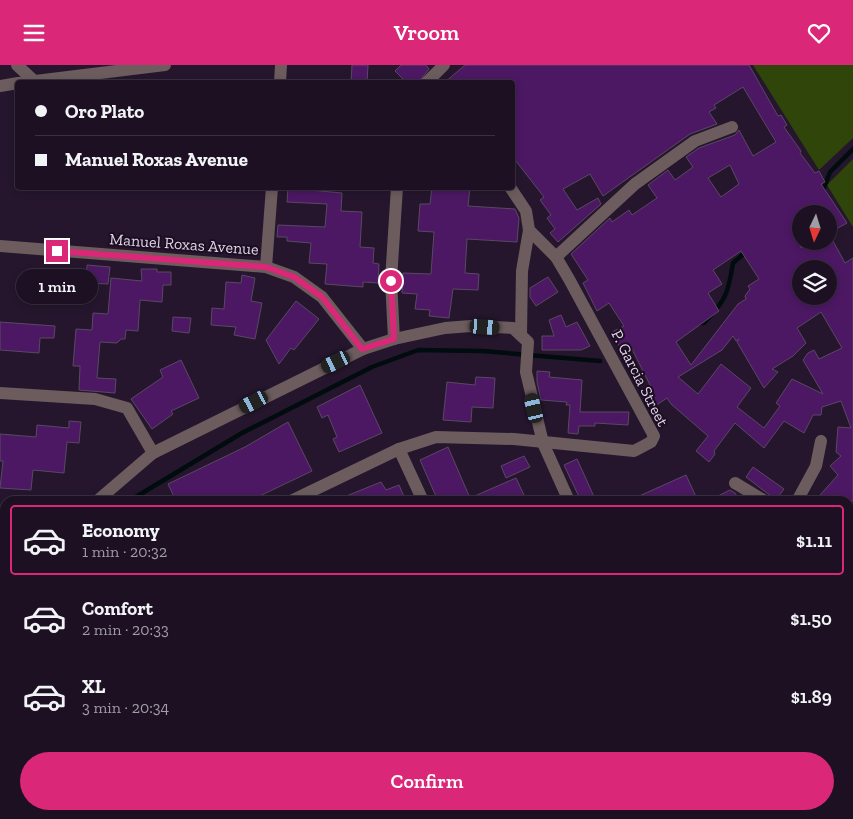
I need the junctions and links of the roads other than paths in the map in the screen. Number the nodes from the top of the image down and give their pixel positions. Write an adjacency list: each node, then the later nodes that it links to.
1 (17, 65): 5 (street)
2 (165, 65): 5 (street)
3 (281, 65): 6 (street)
4 (444, 65): 7 (street)
5 (33, 80)
6 (280, 80)
7 (429, 80)
8 (15, 84): 9 (street)
9 (0, 86)
10 (732, 127): 16 (street)
11 (272, 190): 17 (street)
12 (398, 190): 18 (street)
13 (512, 190): 14 (street)
14 (529, 230): 16 (street, P. Garcia Street); 19 (street)
15 (0, 246): 17 (street, Manuel Roxas Avenue)
16 (556, 257): 23 (street, P. Garcia Street)
17 (266, 267): 20 (street, Manuel Roxas Avenue)
18 (394, 339): 19 (street); 20 (street)
19 (524, 339): 23 (street)
20 (362, 349): 25 (street)
21 (0, 393): 25 (street)
22 (821, 441): 32 (street)
23 (543, 443): 24 (street, P. Garcia Street); 30 (street)
24 (399, 449): 28 (street, P. Garcia Street); 29 (street)
25 (153, 453): 27 (street)
26 (735, 483): 31 (street)
27 (103, 496)
28 (301, 496)
29 (421, 496)
30 (568, 496)
31 (757, 496)
32 (800, 496)

